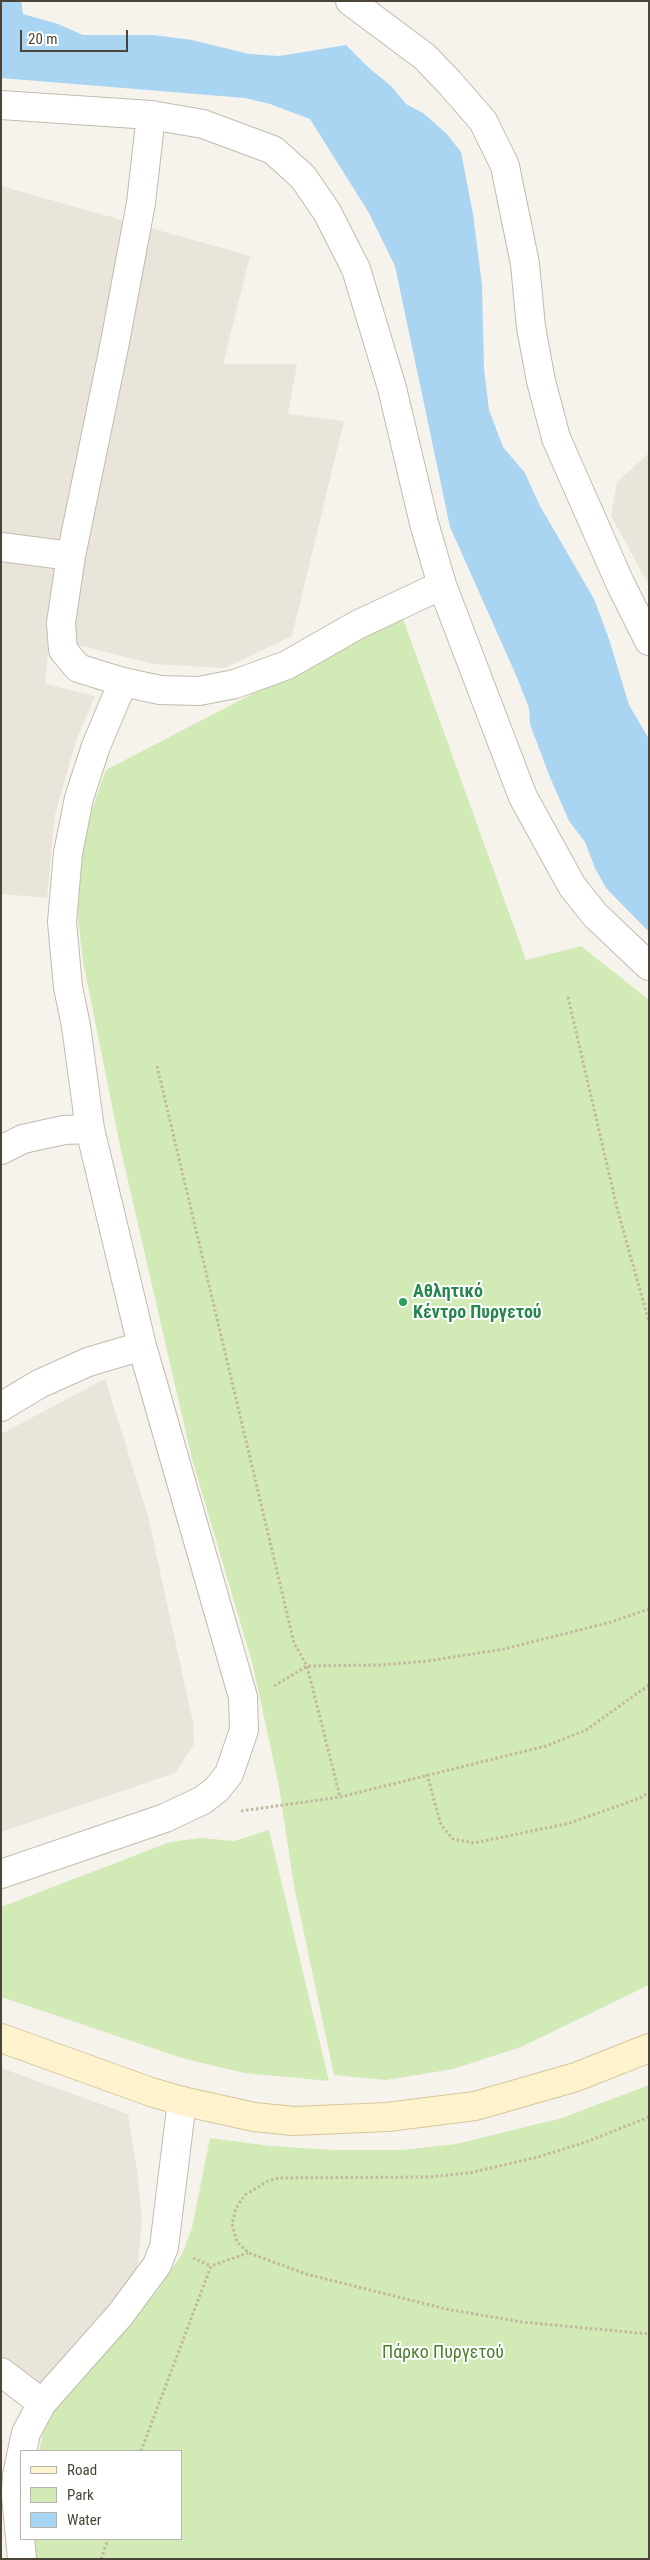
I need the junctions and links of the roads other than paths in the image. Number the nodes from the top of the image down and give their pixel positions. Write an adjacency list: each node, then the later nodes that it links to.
1 (350, 1): 7 (street)
2 (1, 105): 3 (street)
3 (151, 115): 5 (street); 6 (street)
4 (1, 547): 5 (street)
5 (71, 556): 8 (street)
6 (442, 585): 8 (street); 9 (street)
7 (649, 641)
8 (123, 682): 10 (street)
9 (649, 966)
10 (90, 1129): 11 (street); 12 (street)
11 (1, 1150)
12 (142, 1346): 13 (street); 14 (street)
13 (1, 1407)
14 (1, 1874)
15 (1, 2038): 17 (street)
16 (649, 2048): 17 (street)
17 (182, 2101): 19 (street)
18 (1, 2372): 19 (street)
19 (42, 2403): 20 (street)
20 (22, 2450)
21 (20, 2460): 22 (street)
22 (10, 2517): 23 (street)
23 (22, 2559)

